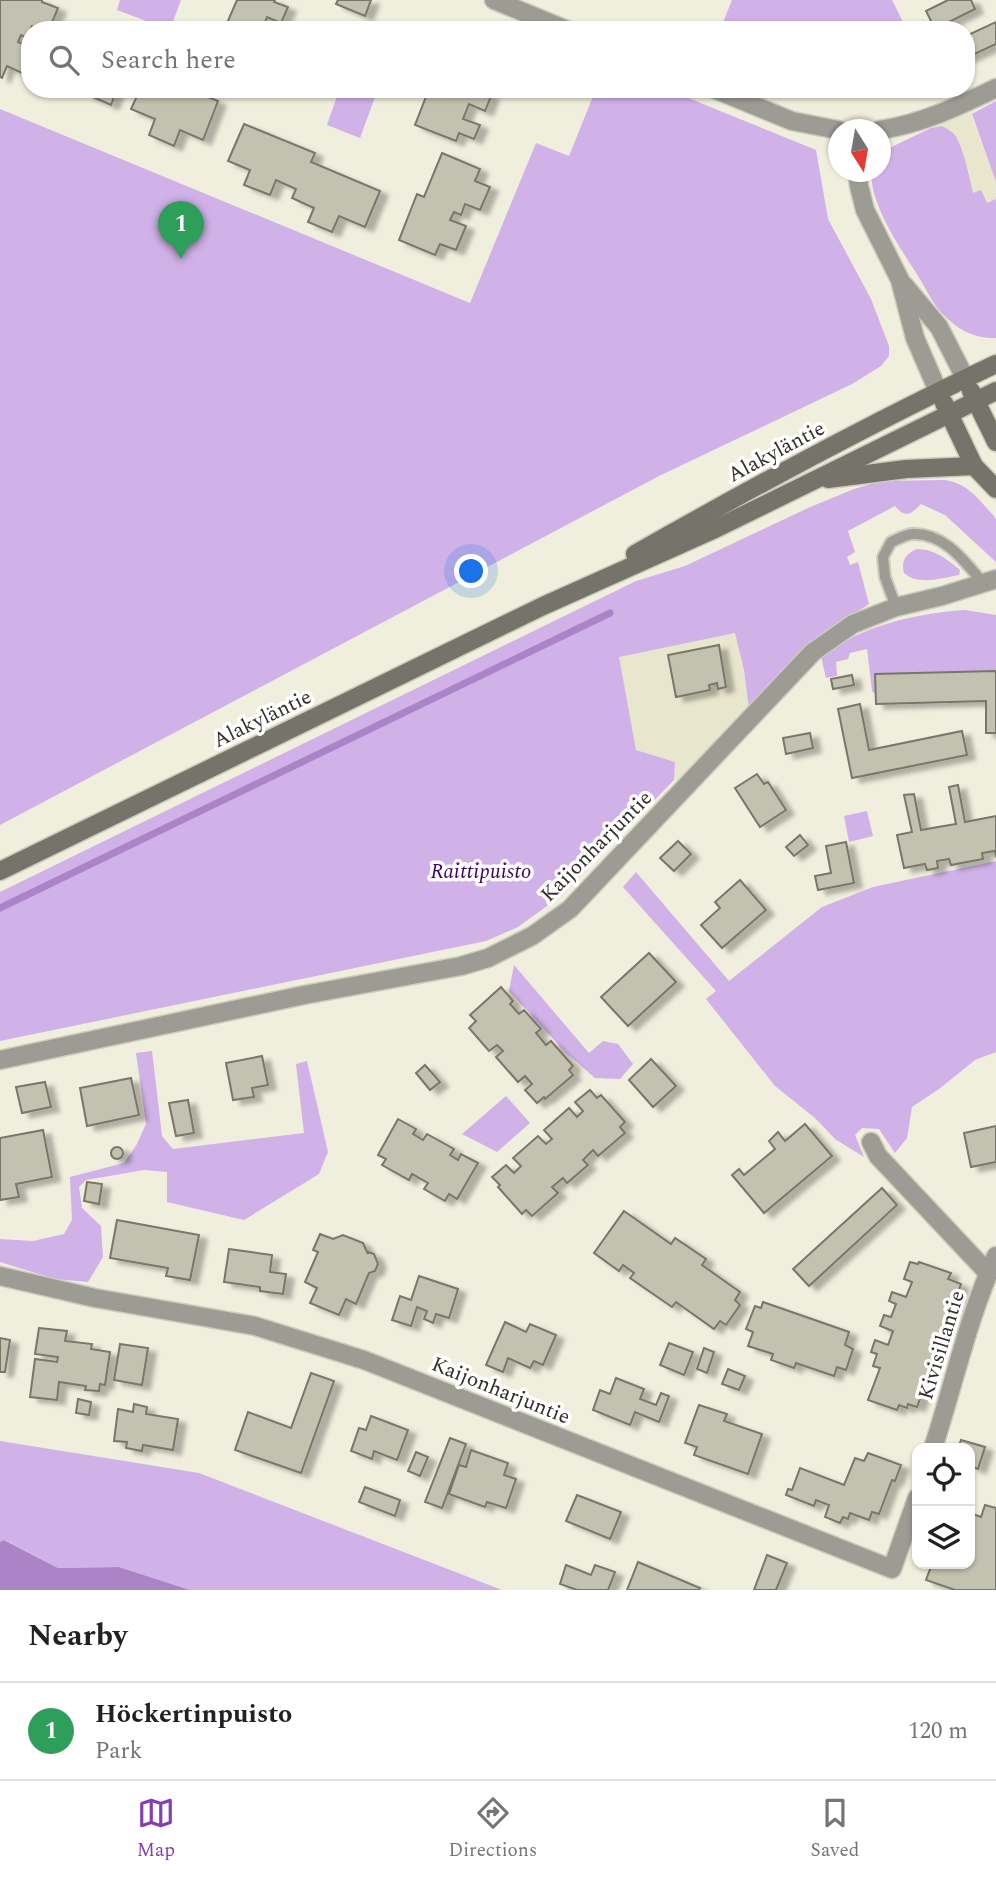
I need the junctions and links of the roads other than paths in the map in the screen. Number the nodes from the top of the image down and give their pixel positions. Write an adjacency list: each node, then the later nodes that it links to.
1 (494, 0): 2 (street)
2 (545, 21)
3 (996, 88): 5 (street)
4 (736, 98): 6 (street)
5 (891, 127)
6 (828, 128)
7 (859, 182): 8 (street)
8 (900, 280): 10 (street); 11 (street)
9 (996, 364): 10 (main road, Alakyläntie)
10 (965, 378): 11 (main road, Alakyläntie); 13 (main road)
11 (938, 391): 14 (main road); 20 (main road, Alakyläntie)
12 (996, 391): 13 (main road, Alakyläntie)
13 (976, 401): 14 (main road, Alakyläntie); 15 (main road)
14 (949, 414): 16 (main road); 17 (main road, Alakyläntie)
15 (996, 442)
16 (974, 466): 17 (main road); 18 (main road)
17 (814, 481): 20 (main road, Alakyläntie)
18 (996, 489)
19 (990, 581): 21 (street, Kaijonharjuntie); 21 (lane)
20 (543, 606): 22 (main road, Alakyläntie)
21 (896, 607): 23 (street, Kaijonharjuntie)
22 (0, 872)
23 (0, 1060)
24 (871, 1143): 26 (street)
25 (996, 1256): 26 (street, Kivisillantie)
26 (988, 1273): 28 (street, Kivisillantie)
27 (0, 1276): 29 (street, Kaijonharjuntie)
28 (935, 1443)
29 (914, 1506)

